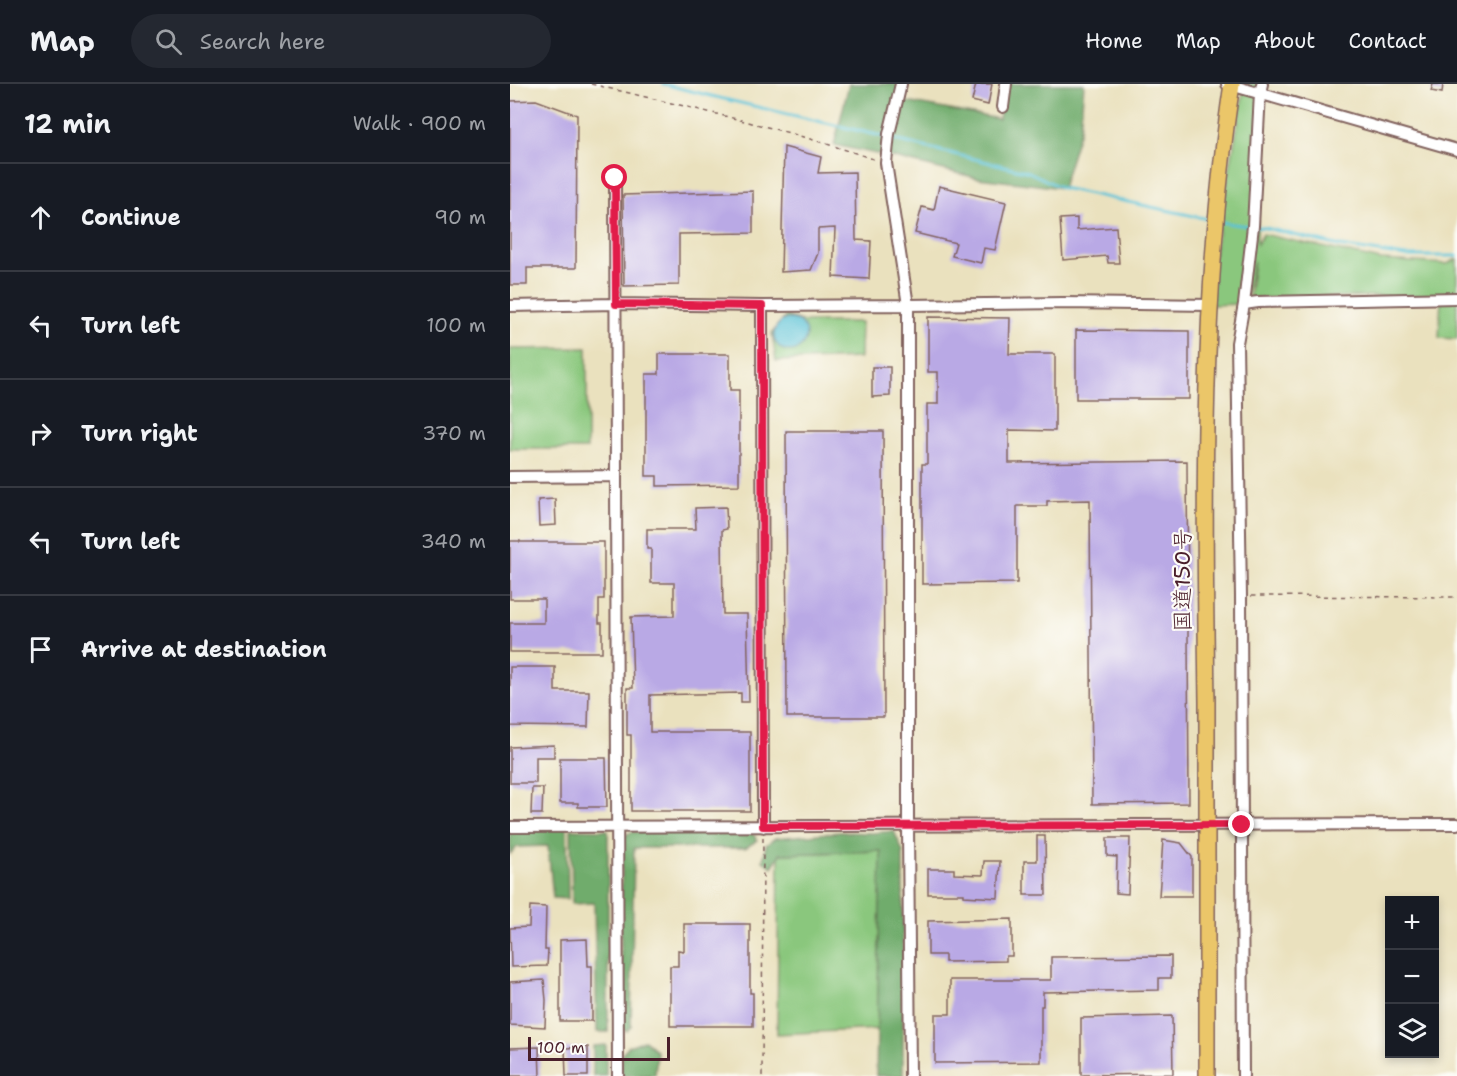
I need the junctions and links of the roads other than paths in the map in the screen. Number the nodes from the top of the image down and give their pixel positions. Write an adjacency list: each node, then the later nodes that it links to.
1 (901, 84): 12 (street)
2 (1006, 84): 5 (street)
3 (1230, 84): 4 (street); 10 (highway, 国道150号)
4 (1261, 89): 6 (street); 11 (street)
5 (1003, 107)
6 (1457, 150)
7 (615, 178): 9 (street)
8 (1457, 298): 11 (street)
9 (616, 304): 13 (street); 14 (street); 15 (street)
10 (1210, 304): 12 (street); 19 (highway, 国道150号)
11 (1244, 304): 20 (street)
12 (908, 305): 14 (street); 18 (street)
13 (510, 306)
14 (762, 306): 21 (street)
15 (616, 476): 16 (street); 23 (street)
16 (510, 477)
17 (1457, 824): 20 (street)
18 (908, 825): 19 (street); 21 (street); 25 (street)
19 (1207, 825): 20 (street); 26 (highway, 国道150号)
20 (1242, 825): 27 (street)
21 (763, 826): 23 (street)
22 (510, 827): 23 (street)
23 (617, 827): 24 (street)
24 (618, 1076)
25 (910, 1076)
26 (1207, 1076)
27 (1243, 1076)

